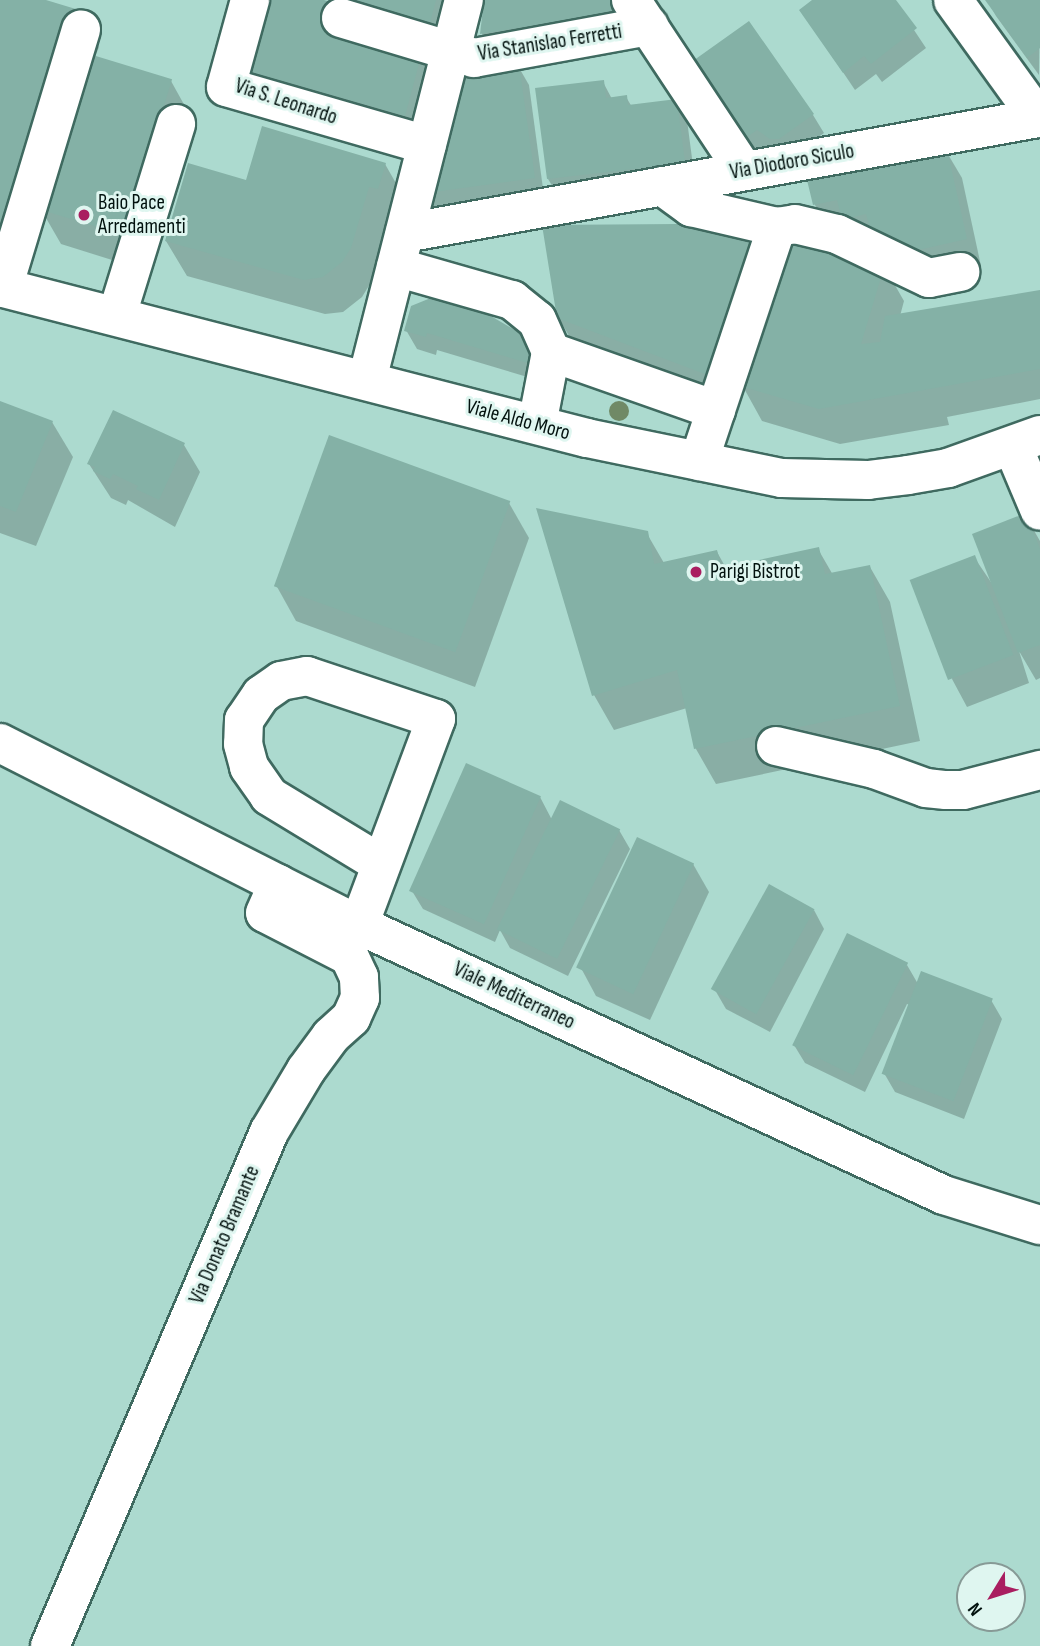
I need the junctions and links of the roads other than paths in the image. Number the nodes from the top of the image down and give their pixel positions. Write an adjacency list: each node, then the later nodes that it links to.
1 (250, 0): 9 (street, Via S. Leonardo)
2 (464, 0): 7 (street)
3 (953, 0): 10 (street, Via Diodoro Siculo)
4 (640, 13): 7 (street, Via Stanislao Ferretti); 10 (street)
5 (341, 18): 7 (street, Via Stanislao Ferretti)
6 (81, 30): 15 (street)
7 (451, 52): 9 (street)
8 (176, 124): 16 (street)
9 (427, 145): 13 (street)
10 (744, 171): 11 (street, Via Diodoro Siculo)
11 (662, 186): 12 (street); 13 (street, Via Diodoro Siculo)
12 (777, 226): 14 (street); 19 (street)
13 (400, 250): 17 (street); 18 (street)
14 (960, 272)
15 (2, 288): 16 (street, Viale Aldo Moro)
16 (117, 315): 18 (street, Viale Aldo Moro)
17 (551, 352): 19 (street); 20 (street)
18 (367, 380): 20 (street, Viale Aldo Moro)
19 (716, 410): 22 (street)
20 (537, 425): 22 (street, Viale Aldo Moro)
21 (1026, 441): 22 (street, Viale Aldo Moro); 23 (street)
22 (699, 461)
23 (1040, 511)
24 (0, 743): 28 (street, Viale Mediterraneo)
25 (776, 746): 26 (street)
26 (1040, 770)
27 (381, 864): 27 (street); 29 (street)
28 (278, 884): 29 (street, Viale Mediterraneo); 31 (street, Via Donato Bramante)
29 (359, 925): 30 (street, Viale Mediterraneo)
30 (1040, 1225)
31 (50, 1646)

